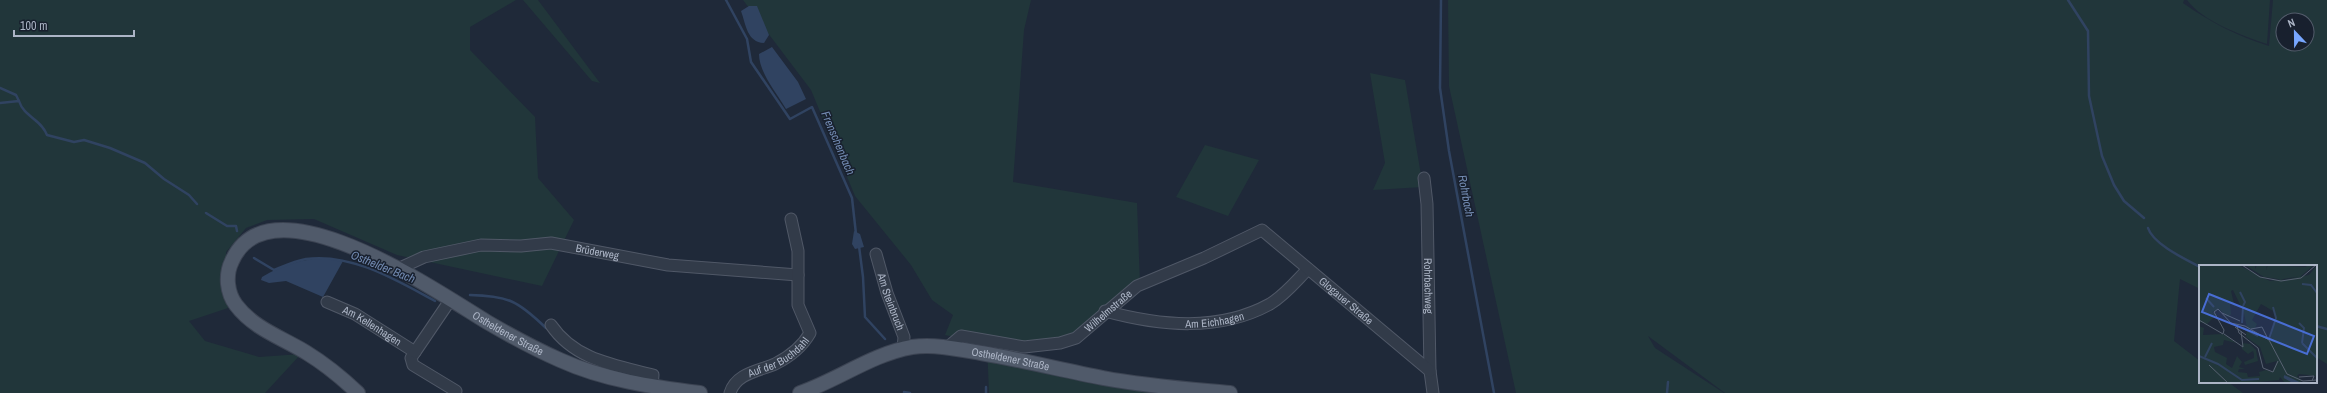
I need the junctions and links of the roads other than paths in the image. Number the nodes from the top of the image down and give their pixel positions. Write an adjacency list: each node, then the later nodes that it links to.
1 (1424, 178): 15 (street, Rohrbachweg)
2 (791, 219): 7 (street, Auf der Buchdahl)
3 (1262, 230): 6 (street, Glogauer Straße); 10 (street, Wilhelmstraße)
4 (876, 254): 13 (street, Am Steinbruch)
5 (400, 268): 7 (street, Brüderweg); 8 (main road, Ostheldener Straße); 18 (main road, Ostheldener Straße)
6 (1308, 269): 10 (street, Am Eichhagen); 15 (street, Glogauer Straße)
7 (798, 275): 20 (street, Auf der Buchdahl)
8 (451, 298): 14 (street); 16 (main road, Ostheldener Straße)
9 (327, 302): 14 (street, Am Kellenhagen)
10 (1105, 311): 12 (street, Wilhelmstraße)
11 (551, 325): 16 (street, Ostheldener Straße)
12 (948, 347): 13 (main road, Ostheldener Straße); 22 (main road, Ostheldener Straße)
13 (904, 349): 21 (main road, Ostheldener Straße)
14 (415, 352): 17 (street)
15 (1430, 371): 23 (street, Rohrbachweg)
16 (652, 387): 19 (main road, Ostheldener Straße)
17 (456, 391)
18 (358, 393)
19 (700, 393)
20 (730, 393)
21 (800, 393)
22 (1230, 393)
23 (1432, 393)

